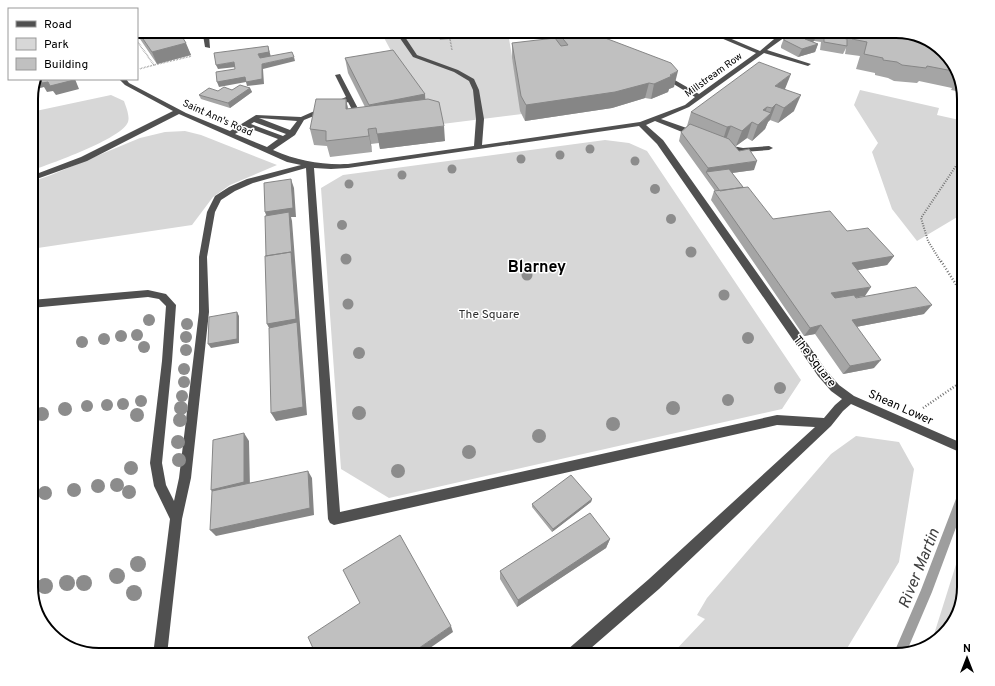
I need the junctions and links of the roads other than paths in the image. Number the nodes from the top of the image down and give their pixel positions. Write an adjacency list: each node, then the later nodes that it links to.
1 (206, 38): 5 (street)
2 (403, 38): 25 (street)
3 (726, 38): 6 (street)
4 (778, 38): 6 (street, Millstream Row)
5 (208, 47)
6 (762, 52): 7 (street); 11 (street, Millstream Row)
7 (808, 64)
8 (658, 73): 11 (street)
9 (338, 75): 12 (street)
10 (123, 80): 13 (street, Saint Ann's Road)
11 (699, 97): 16 (street, Millstream Row)
12 (350, 98): 15 (street); 17 (street)
13 (179, 111): 21 (street, Saint Ann's Road); 29 (street)
14 (254, 119): 15 (street); 18 (street); 20 (street)
15 (302, 119): 20 (street)
16 (656, 119): 19 (street); 22 (street)
17 (361, 122)
18 (246, 124): 21 (street); 23 (street)
19 (642, 124): 25 (street); 31 (street, The Square)
20 (291, 133): 23 (street)
21 (230, 134): 27 (street, Saint Ann's Road)
22 (703, 138)
23 (284, 139): 27 (street)
24 (717, 143): 26 (street)
25 (478, 148): 28 (street)
26 (769, 148)
27 (268, 150): 28 (street, Saint Ann's Road)
28 (310, 165): 32 (street); 34 (street)
29 (38, 176)
30 (38, 303): 34 (street)
31 (850, 399): 32 (street); 33 (street, Shean Lower)
32 (827, 423): 36 (street)
33 (957, 446)
34 (176, 519): 35 (street)
35 (161, 648)
36 (580, 648)

